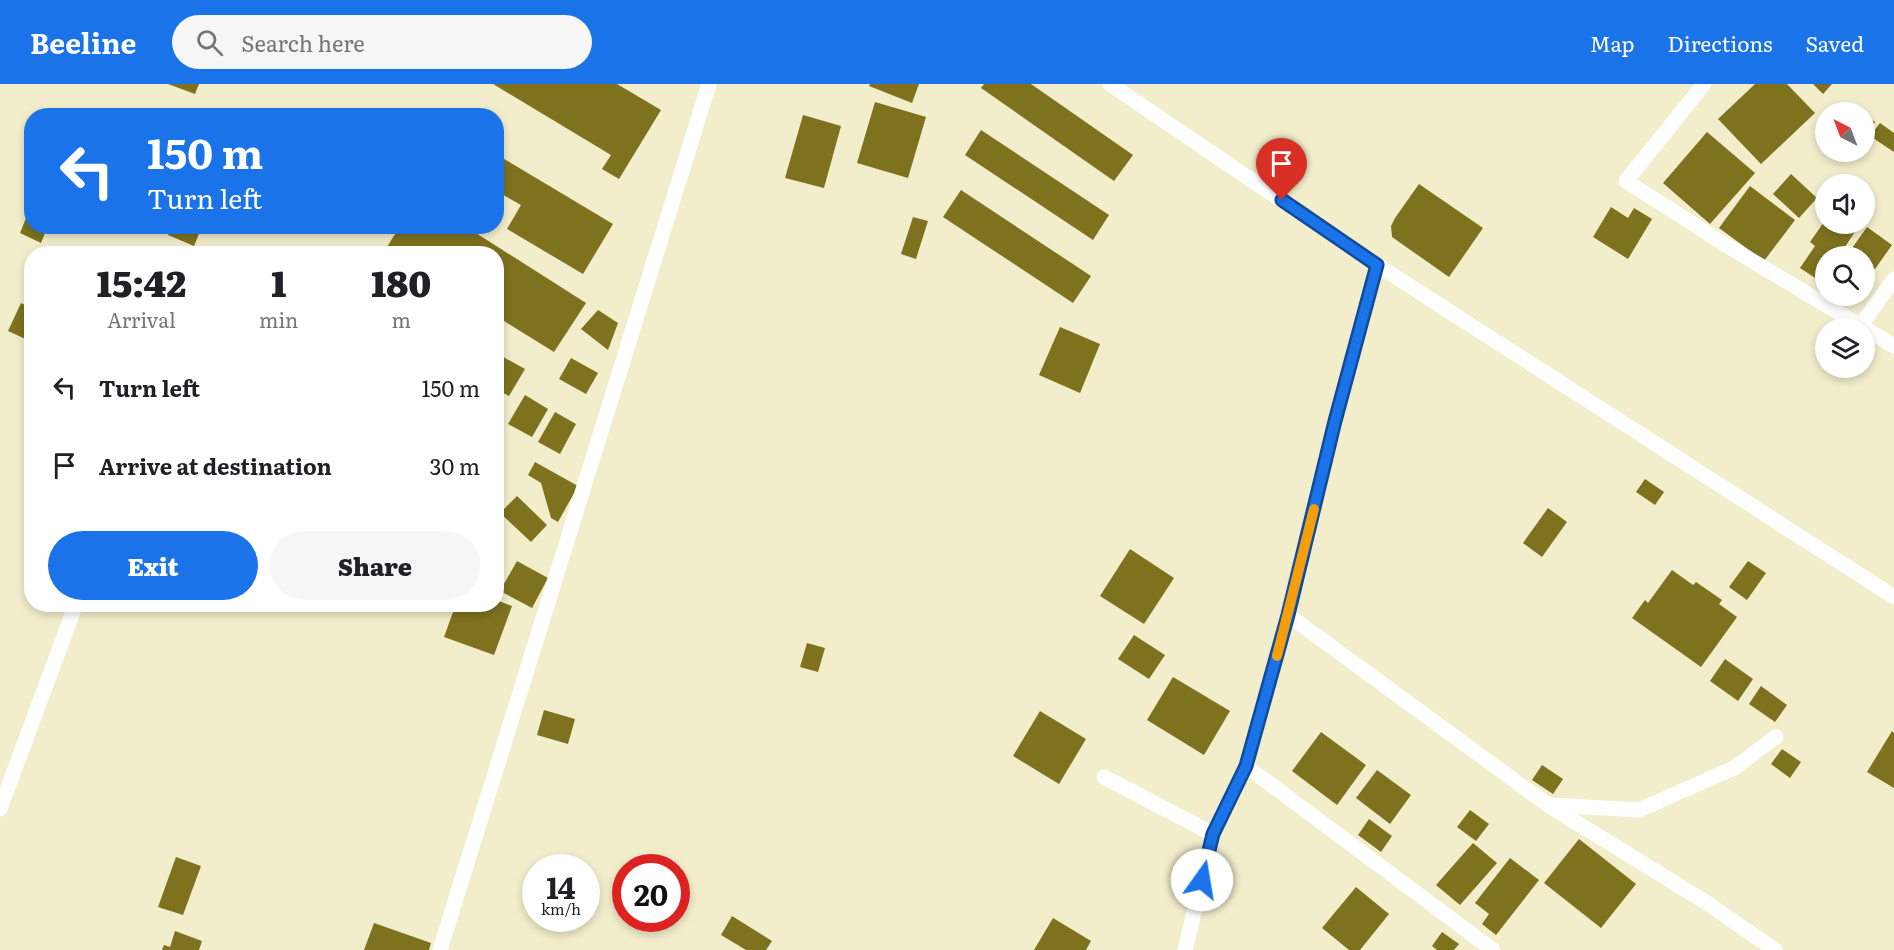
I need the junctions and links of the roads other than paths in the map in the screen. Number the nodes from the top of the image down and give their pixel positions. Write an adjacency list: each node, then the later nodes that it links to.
1 (708, 84): 19 (lane)
2 (1110, 84): 4 (lane)
3 (1704, 84): 6 (lane)
4 (1377, 265): 10 (lane); 12 (lane)
5 (1894, 279): 7 (lane)
6 (1849, 318)
7 (1866, 318)
8 (1875, 334): 9 (lane)
9 (1894, 346)
10 (1894, 597)
11 (73, 612): 17 (lane)
12 (1288, 615): 14 (lane); 16 (lane)
13 (1776, 737): 16 (lane)
14 (1246, 766): 18 (lane); 21 (lane)
15 (1104, 777): 18 (lane)
16 (1548, 805): 22 (lane)
17 (0, 809)
18 (1213, 834): 20 (lane)
19 (440, 950)
20 (1185, 950)
21 (1493, 950)
22 (1775, 950)

